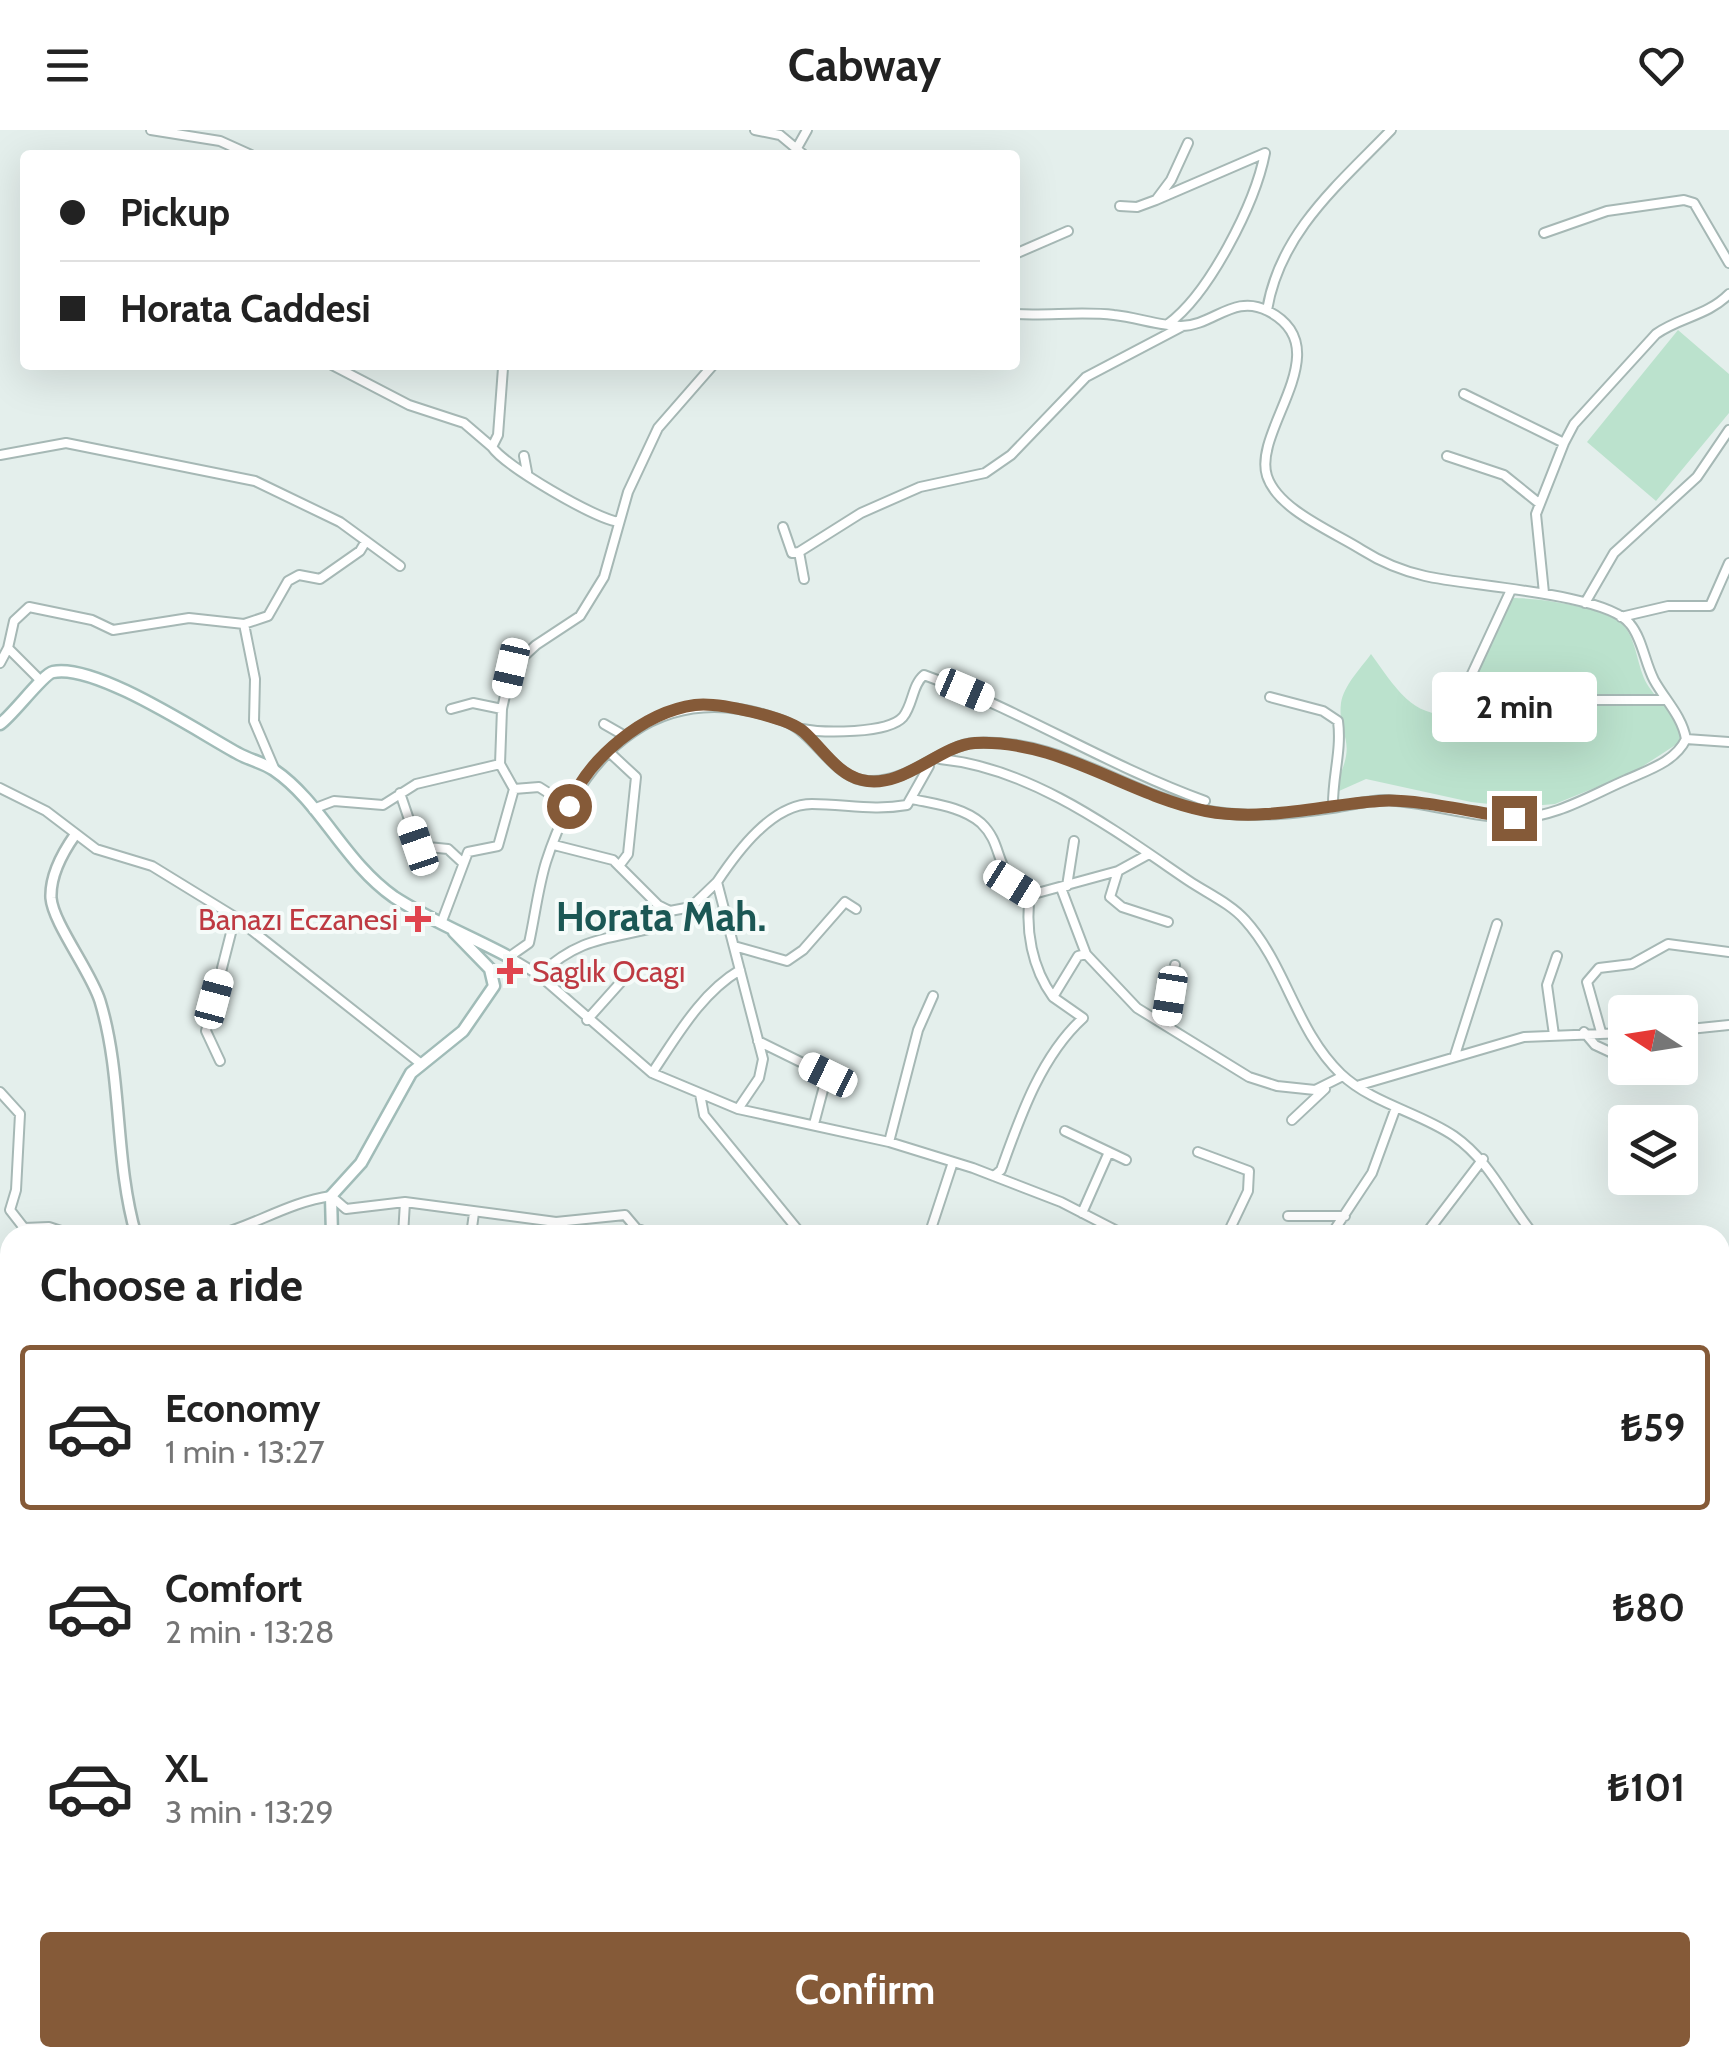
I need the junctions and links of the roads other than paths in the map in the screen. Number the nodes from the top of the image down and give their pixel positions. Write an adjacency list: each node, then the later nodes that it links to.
1 (151, 130): 5 (street)
2 (754, 130): 6 (street)
3 (1392, 130): 14 (street)
4 (1188, 143): 7 (street)
5 (240, 150)
6 (795, 150)
7 (1156, 200): 8 (street); 16 (street)
8 (1120, 206)
9 (1068, 231): 11 (street)
10 (1544, 233): 12 (street)
11 (1020, 252)
12 (1729, 263)
13 (1729, 294): 23 (street)
14 (1267, 310): 17 (street); 37 (street)
15 (1020, 314): 16 (street)
16 (1168, 324): 17 (street)
17 (1183, 326): 33 (street)
18 (342, 370): 24 (street)
19 (504, 370): 24 (street)
20 (709, 370): 30 (street)
21 (1464, 394): 23 (street)
22 (1729, 430): 39 (street)
23 (1564, 443): 29 (street)
24 (492, 447): 28 (street)
25 (0, 455): 32 (street)
26 (524, 456): 28 (street)
27 (1446, 456): 29 (street)
28 (526, 472): 30 (street)
29 (1540, 504): 38 (street)
30 (619, 522): 49 (street)
31 (784, 526): 33 (street)
32 (366, 542): 35 (street); 41 (street)
33 (799, 552): 36 (street)
34 (1729, 563): 40 (street)
35 (400, 566)
36 (804, 579)
37 (1510, 592): 38 (street); 44 (street)
38 (1544, 594): 39 (street)
39 (1585, 603): 40 (street)
40 (1621, 617): 48 (street)
41 (244, 624): 42 (street); 61 (street)
42 (8, 648): 43 (street); 45 (street)
43 (0, 663)
44 (1471, 676)
45 (41, 681): 51 (main road); 61 (main road)
46 (1518, 693): 48 (street)
47 (1270, 697): 69 (street)
48 (1665, 700): 55 (street)
49 (502, 709): 50 (street); 59 (street)
50 (452, 710)
51 (0, 724)
52 (604, 724): 54 (street)
53 (801, 729): 54 (street); 60 (street); 66 (street)
54 (625, 736): 57 (street)
55 (1686, 738): 56 (street); 69 (street)
56 (1729, 742)
57 (608, 751): 67 (street); 75 (street)
58 (940, 759): 60 (street); 69 (street); 73 (street)
59 (500, 764): 63 (street); 64 (street)
60 (929, 766): 65 (street)
61 (274, 770): 68 (main road)
62 (0, 788): 70 (street)
63 (514, 789): 67 (street); 74 (street)
64 (400, 793): 68 (street); 74 (street)
65 (912, 799): 77 (street); 79 (street)
66 (1204, 801)
67 (569, 806): 72 (street)
68 (313, 808): 83 (main road)
69 (1332, 808)
70 (75, 835): 82 (street); 137 (street)
71 (1074, 840): 78 (street)
72 (554, 845): 75 (street); 86 (street)
73 (1149, 854): 76 (street); 113 (street)
74 (462, 862): 83 (street)
75 (619, 866): 81 (street)
76 (1118, 871): 78 (street); 84 (street)
77 (717, 882): 81 (street); 87 (street)
78 (1064, 887): 79 (street); 89 (street)
79 (1030, 895): 98 (street)
80 (856, 909): 87 (street)
81 (670, 911): 95 (street)
82 (235, 917): 110 (street); 111 (street)
83 (442, 921): 91 (main road); 111 (main road)
84 (1168, 922)
85 (1498, 924): 109 (street)
86 (528, 943): 91 (street); 92 (street)
87 (734, 946): 94 (street)
88 (1729, 952): 104 (street)
89 (1086, 954): 98 (street); 101 (street)
90 (1557, 956): 106 (street)
91 (509, 957): 92 (street)
92 (523, 963): 95 (street)
93 (1175, 966): 101 (street)
94 (740, 970): 107 (street); 112 (street)
95 (539, 975): 99 (street)
96 (620, 983): 99 (street)
97 (933, 996): 123 (street)
98 (1053, 997): 129 (street)
99 (587, 1020): 112 (street)
100 (1729, 1025): 102 (street)
101 (1165, 1026): 115 (street)
102 (1698, 1028)
103 (1584, 1032): 104 (street); 106 (street); 108 (street)
104 (1601, 1032): 105 (street)
105 (1608, 1032)
106 (1554, 1035): 109 (street)
107 (758, 1040): 118 (street); 121 (street)
108 (1608, 1051)
109 (1455, 1055): 114 (street)
110 (220, 1061)
111 (420, 1063): 130 (main road)
112 (652, 1073): 117 (street)
113 (1343, 1076): 114 (street); 115 (street)
114 (1360, 1086): 119 (street)
115 (1326, 1088): 120 (street)
116 (0, 1092): 136 (street)
117 (700, 1094): 118 (street); 143 (street)
118 (738, 1108): 121 (street)
119 (1395, 1110): 126 (street); 135 (street)
120 (1292, 1120)
121 (814, 1124): 123 (street)
122 (1065, 1132): 124 (street)
123 (889, 1142): 128 (street)
124 (1108, 1152): 127 (street); 133 (street)
125 (1198, 1152): 146 (street)
126 (1483, 1159): 148 (street); 149 (street)
127 (1126, 1160)
128 (953, 1162): 129 (street); 144 (street)
129 (994, 1176): 133 (street)
130 (331, 1196): 131 (street); 138 (street); 139 (main road)
131 (405, 1202): 132 (street); 140 (street)
132 (474, 1213): 141 (street); 142 (street)
133 (1082, 1213): 145 (street)
134 (1288, 1216): 135 (street)
135 (1344, 1216): 147 (street)
136 (19, 1225)
137 (134, 1225)
138 (254, 1225)
139 (332, 1225)
140 (404, 1225)
141 (473, 1225)
142 (631, 1225)
143 (794, 1225)
144 (931, 1225)
145 (1105, 1225)
146 (1232, 1225)
147 (1338, 1225)
148 (1434, 1225)
149 (1524, 1225)

